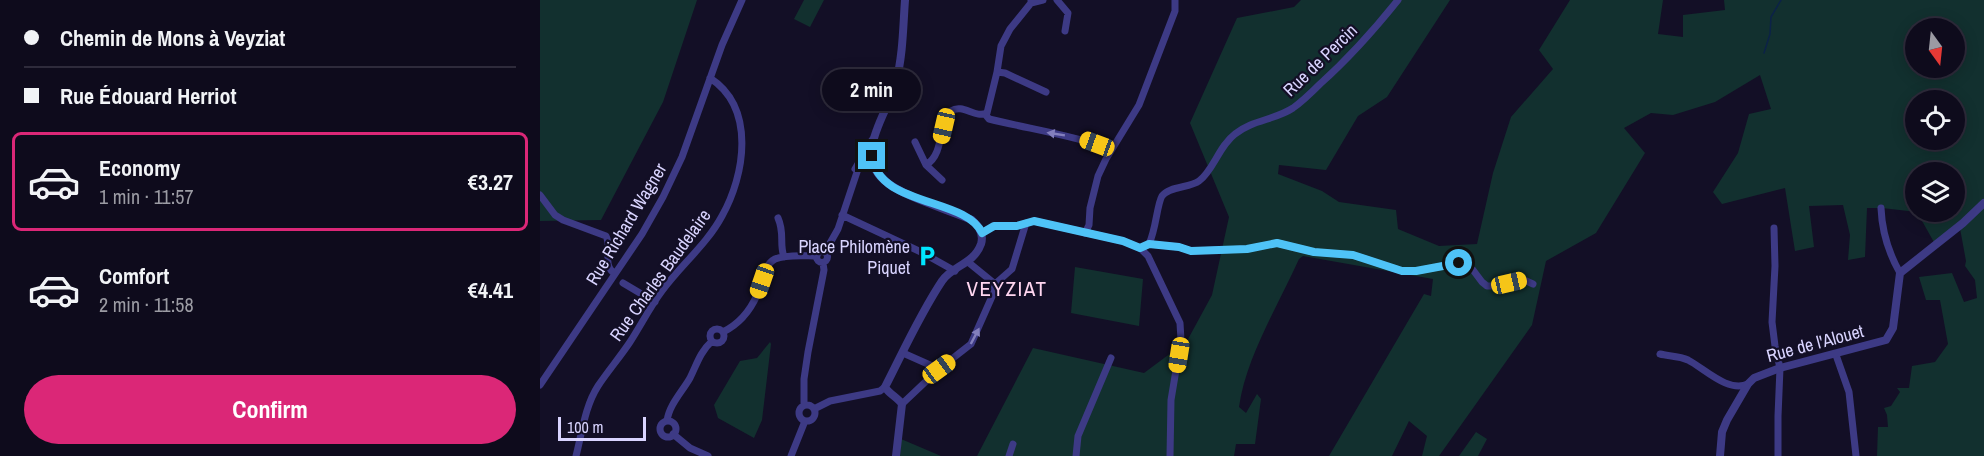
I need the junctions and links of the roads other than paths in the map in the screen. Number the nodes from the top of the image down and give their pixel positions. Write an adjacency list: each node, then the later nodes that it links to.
1 (742, 0): 10 (street, Rue Richard Wagner)
2 (905, 0): 13 (street)
3 (1043, 0): 7 (street)
4 (1058, 0): 8 (street)
5 (1175, 0): 15 (street)
6 (1398, 0): 29 (street, Rue de Percin)
7 (1031, 2): 9 (street)
8 (1065, 31)
9 (997, 72): 11 (street); 12 (street)
10 (710, 78): 38 (street, Rue Richard Wagner); 42 (street, Rue Charles Baudelaire)
11 (1046, 92)
12 (985, 114): 15 (street, one-way to 12); 17 (street)
13 (875, 135): 16 (street); 18 (street)
14 (915, 142): 17 (street)
15 (1112, 149): 28 (street)
16 (873, 162): 18 (street); 27 (street)
17 (926, 165): 19 (street)
18 (854, 178): 23 (street)
19 (942, 180)
20 (540, 195): 38 (street)
21 (1984, 203): 37 (street)
22 (1881, 208): 37 (street)
23 (842, 215): 31 (street); 36 (street)
24 (778, 218): 33 (street)
25 (1026, 223): 27 (street); 28 (street); 40 (street)
26 (1774, 228): 47 (street)
27 (982, 233): 34 (street)
28 (1085, 233): 30 (street)
29 (1149, 244): 30 (street); 41 (street)
30 (1140, 248): 65 (street)
31 (825, 252): 32 (street); 35 (street)
32 (817, 256): 33 (street); 35 (street)
33 (784, 257): 55 (street)
34 (968, 262): 36 (street); 40 (street)
35 (823, 263): 53 (street)
36 (955, 271): 43 (street)
37 (1900, 273): 45 (street, Rue de l'Alouet)
38 (615, 274): 50 (street, Rue Richard Wagner)
39 (623, 283): 42 (street)
40 (995, 284): 48 (street, one-way to 40)
41 (1533, 284)
42 (655, 302): 60 (street, Rue Charles Baudelaire)
43 (903, 353): 48 (street); 51 (street)
44 (1659, 354): 49 (street)
45 (1836, 355): 47 (street, Rue de l'Alouet); 68 (street)
46 (1111, 358): 64 (street)
47 (1780, 368): 49 (street, Rue de l'Alouet); 67 (street)
48 (939, 369): 52 (street)
49 (1748, 384): 66 (street)
50 (540, 385)
51 (885, 387): 52 (street); 54 (street)
52 (902, 404): 59 (street)
53 (804, 405): 54 (street); 56 (street)
54 (814, 409): 56 (street)
55 (667, 421): 57 (street); 57 (street)
56 (805, 421): 62 (street)
57 (673, 434): 61 (street)
58 (1013, 444): 63 (street)
59 (895, 455)
60 (576, 456)
61 (708, 456)
62 (791, 456)
63 (1009, 456)
64 (1076, 456)
65 (1170, 456)
66 (1720, 456)
67 (1778, 456)
68 (1856, 456)

